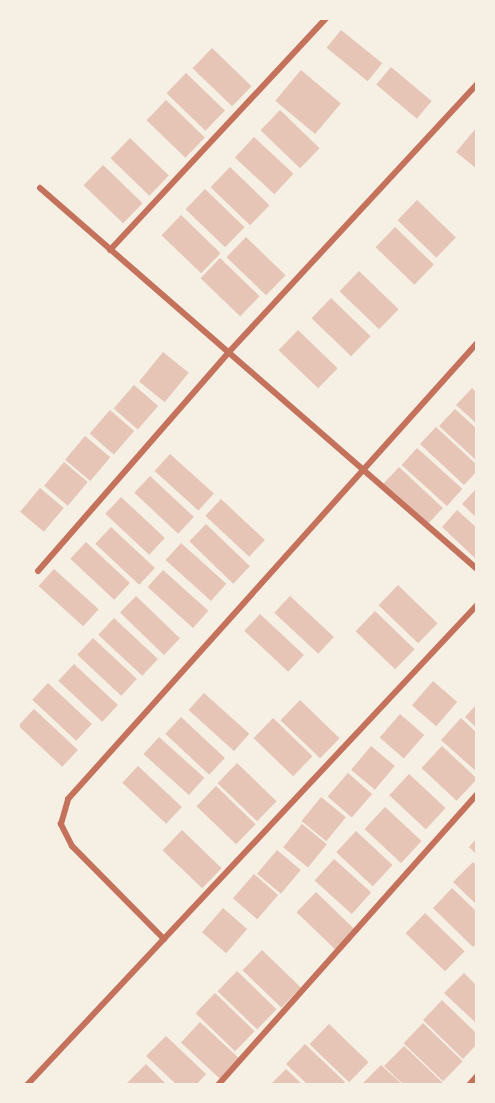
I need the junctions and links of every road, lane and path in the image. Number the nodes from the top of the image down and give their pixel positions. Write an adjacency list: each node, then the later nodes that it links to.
1 (326, 18): 4 (street)
2 (477, 84): 6 (street)
3 (40, 188): 4 (street)
4 (110, 250): 6 (street)
5 (477, 343): 7 (street)
6 (228, 353): 7 (street); 9 (street)
7 (365, 472): 8 (street); 12 (street)
8 (477, 569)
9 (38, 571)
10 (477, 605): 12 (street)
11 (477, 794): 15 (street)
12 (164, 939): 14 (street)
13 (477, 1076): 16 (street)
14 (27, 1085)
15 (218, 1085)
16 (469, 1085)

